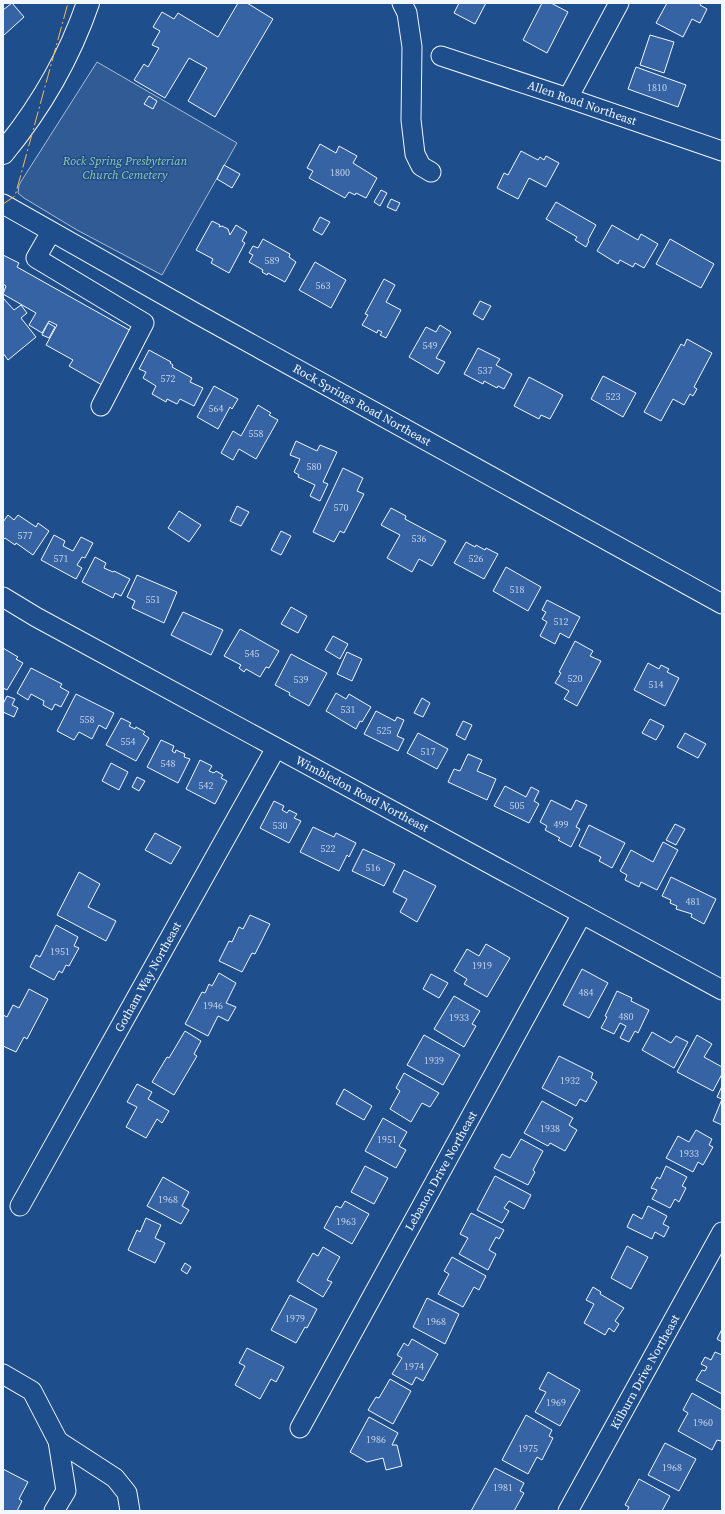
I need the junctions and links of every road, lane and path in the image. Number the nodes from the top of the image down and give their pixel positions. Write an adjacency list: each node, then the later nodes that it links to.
1 (88, 3): 7 (main road)
2 (402, 3): 8 (street)
3 (619, 3): 5 (street)
4 (441, 56): 5 (street, Allen Road Northeast)
5 (568, 98): 6 (street, Allen Road Northeast)
6 (722, 151)
7 (3, 153)
8 (431, 172)
9 (3, 204): 10 (street, Rock Springs Road Northeast)
10 (51, 232): 11 (street); 13 (street, Rock Springs Road Northeast)
11 (101, 406)
12 (3, 597): 14 (street, Wimbledon Road Northeast)
13 (722, 604)
14 (276, 748): 15 (street, Wimbledon Road Northeast); 17 (street, Gotham Way Northeast)
15 (582, 914): 16 (street, Wimbledon Road Northeast); 20 (street, Lebanon Drive Northeast)
16 (722, 990)
17 (20, 1206)
18 (722, 1232): 24 (street, Kilburn Drive Northeast)
19 (3, 1374): 21 (street)
20 (300, 1428)
21 (58, 1440): 22 (street); 23 (street)
22 (54, 1511)
23 (130, 1511)
24 (568, 1511)

